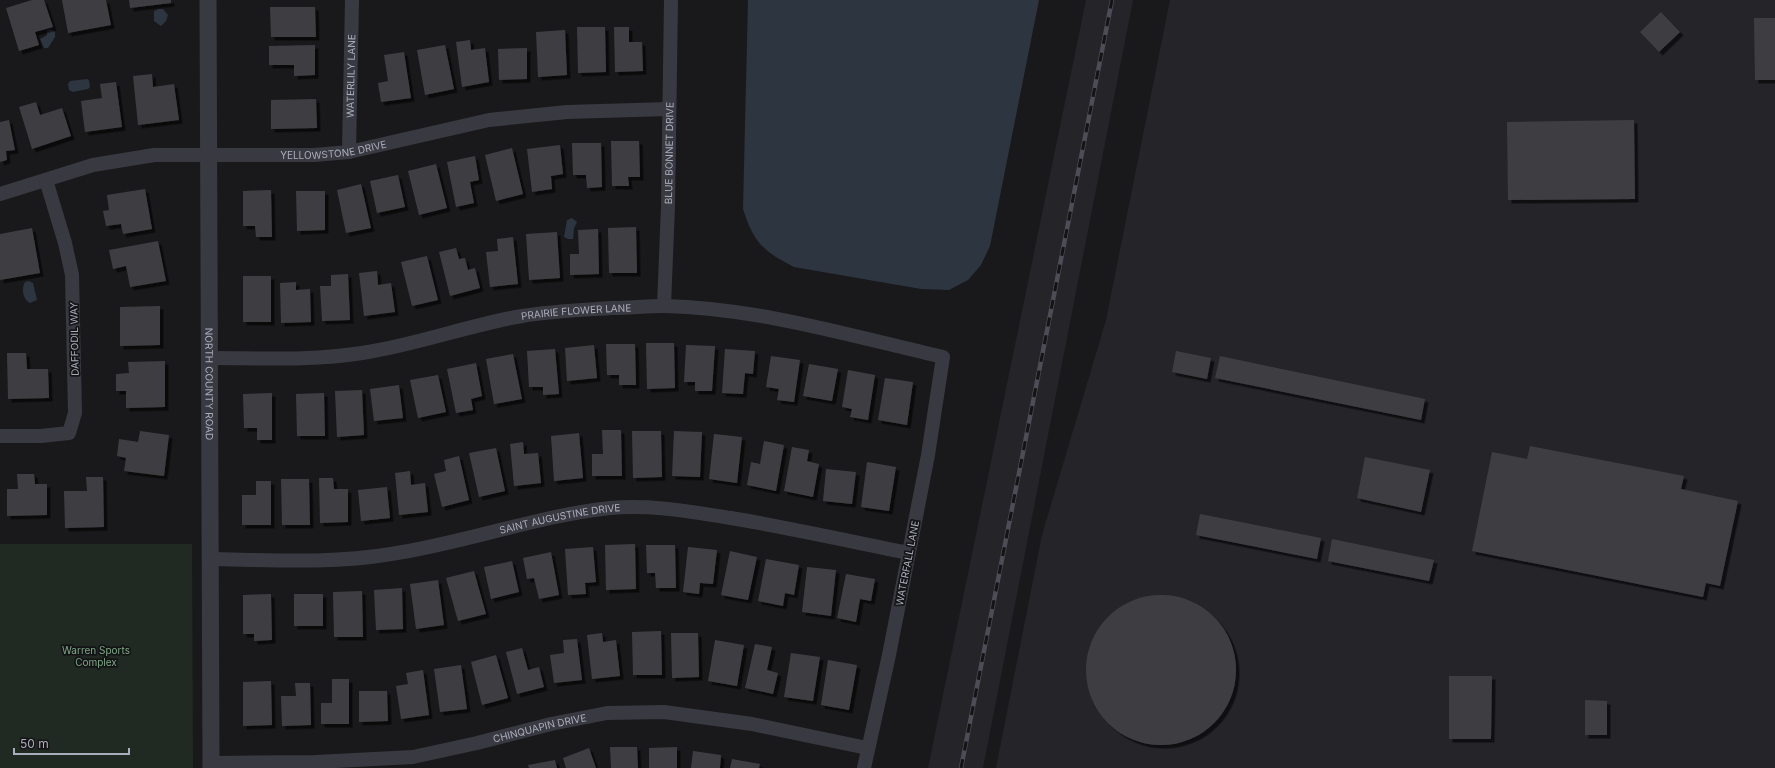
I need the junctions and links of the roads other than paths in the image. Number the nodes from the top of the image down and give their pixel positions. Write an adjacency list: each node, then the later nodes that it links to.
1 (208, 0): 6 (street, NORTH COUNTY ROAD)
2 (352, 0): 5 (street, WATERLILY LANE)
3 (671, 0): 4 (street, BLUE BONNET DRIVE)
4 (669, 109): 5 (street, YELLOWSTONE DRIVE); 9 (street, BLUE BONNET DRIVE)
5 (349, 152): 6 (street, YELLOWSTONE DRIVE)
6 (209, 155): 7 (street, YELLOWSTONE DRIVE); 11 (street, NORTH COUNTY ROAD)
7 (46, 180): 8 (street, YELLOWSTONE DRIVE); 12 (street, DAFFODIL WAY)
8 (0, 194)
9 (664, 306): 10 (street, PRAIRIE FLOWER LANE); 11 (street, PRAIRIE FLOWER LANE)
10 (943, 357): 13 (street, WATERFALL LANE)
11 (209, 358): 14 (street, NORTH COUNTY ROAD)
12 (0, 436)
13 (909, 553): 14 (street, SAINT AUGUSTINE DRIVE); 15 (street, WATERFALL LANE)
14 (210, 560): 16 (street, NORTH COUNTY ROAD)
15 (867, 748): 16 (street, CHINQUAPIN DRIVE); 17 (street, WATERFALL LANE)
16 (211, 765)
17 (864, 768)

